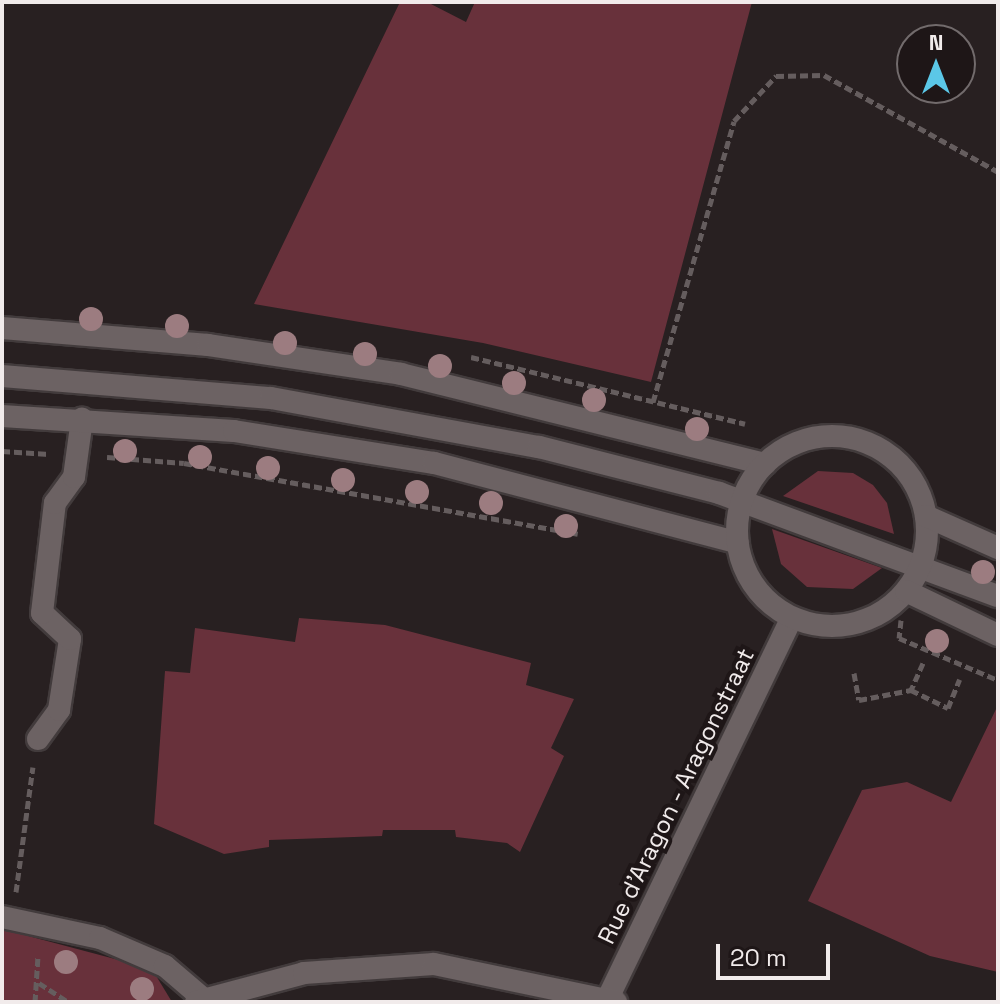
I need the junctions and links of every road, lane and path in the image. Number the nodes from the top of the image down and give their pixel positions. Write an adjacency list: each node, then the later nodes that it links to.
1 (998, 172): 6 (path)
2 (2, 328): 6 (main road)
3 (2, 376): 10 (main road)
4 (2, 416): 5 (main road)
5 (82, 419): 8 (main road); 11 (main road)
6 (643, 430): 9 (main road)
7 (2, 451): 8 (path)
8 (78, 456): 11 (path); 25 (main road)
9 (765, 464): 10 (main road); 12 (main road)
10 (742, 501): 13 (main road); 15 (main road)
11 (625, 508): 13 (main road)
12 (926, 516): 14 (main road); 15 (main road)
13 (738, 543): 18 (main road)
14 (998, 548)
15 (922, 563): 16 (main road); 17 (main road)
16 (906, 591): 18 (main road); 19 (main road); 23 (path)
17 (998, 596)
18 (792, 618): 32 (main road, Rue d'Aragon - Aragonstraat)
19 (998, 635)
20 (923, 663): 24 (path)
21 (854, 673): 24 (path)
22 (960, 679): 24 (path)
23 (998, 680)
24 (911, 690)
25 (38, 739)
26 (34, 763): 27 (path)
27 (27, 894)
28 (2, 917): 31 (main road)
29 (41, 939): 30 (path)
30 (38, 983): 33 (path); 34 (path)
31 (198, 999): 32 (main road)
32 (612, 1000)
33 (35, 1002)
34 (68, 1002)

